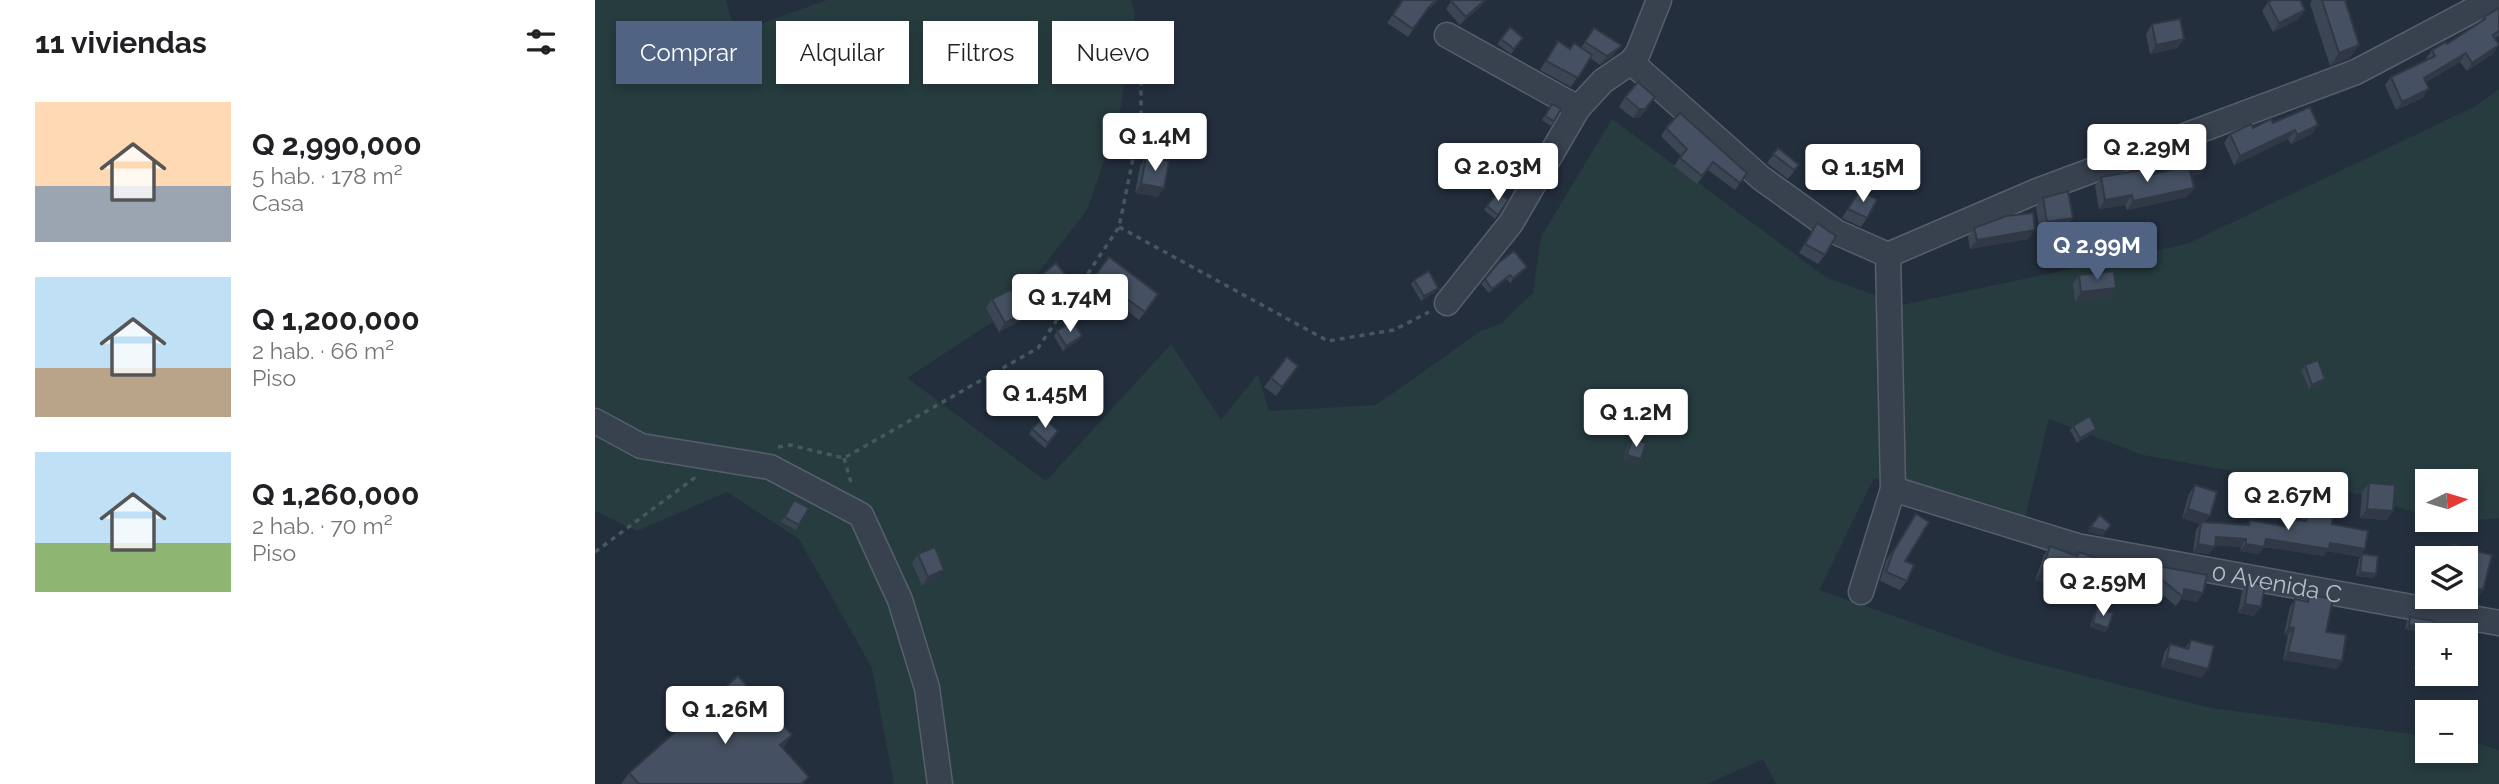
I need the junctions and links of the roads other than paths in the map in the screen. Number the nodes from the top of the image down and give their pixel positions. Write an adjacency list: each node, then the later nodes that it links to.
1 (1659, 0): 4 (street)
2 (2492, 0): 6 (street)
3 (1447, 35): 5 (street)
4 (1631, 62): 5 (street); 6 (street)
5 (1578, 108): 7 (street)
6 (1888, 255): 9 (street)
7 (1447, 303)
8 (595, 421): 12 (street)
9 (1893, 489): 10 (street); 11 (street, 0 Avenida C)
10 (1861, 592)
11 (2499, 623)
12 (940, 784)

